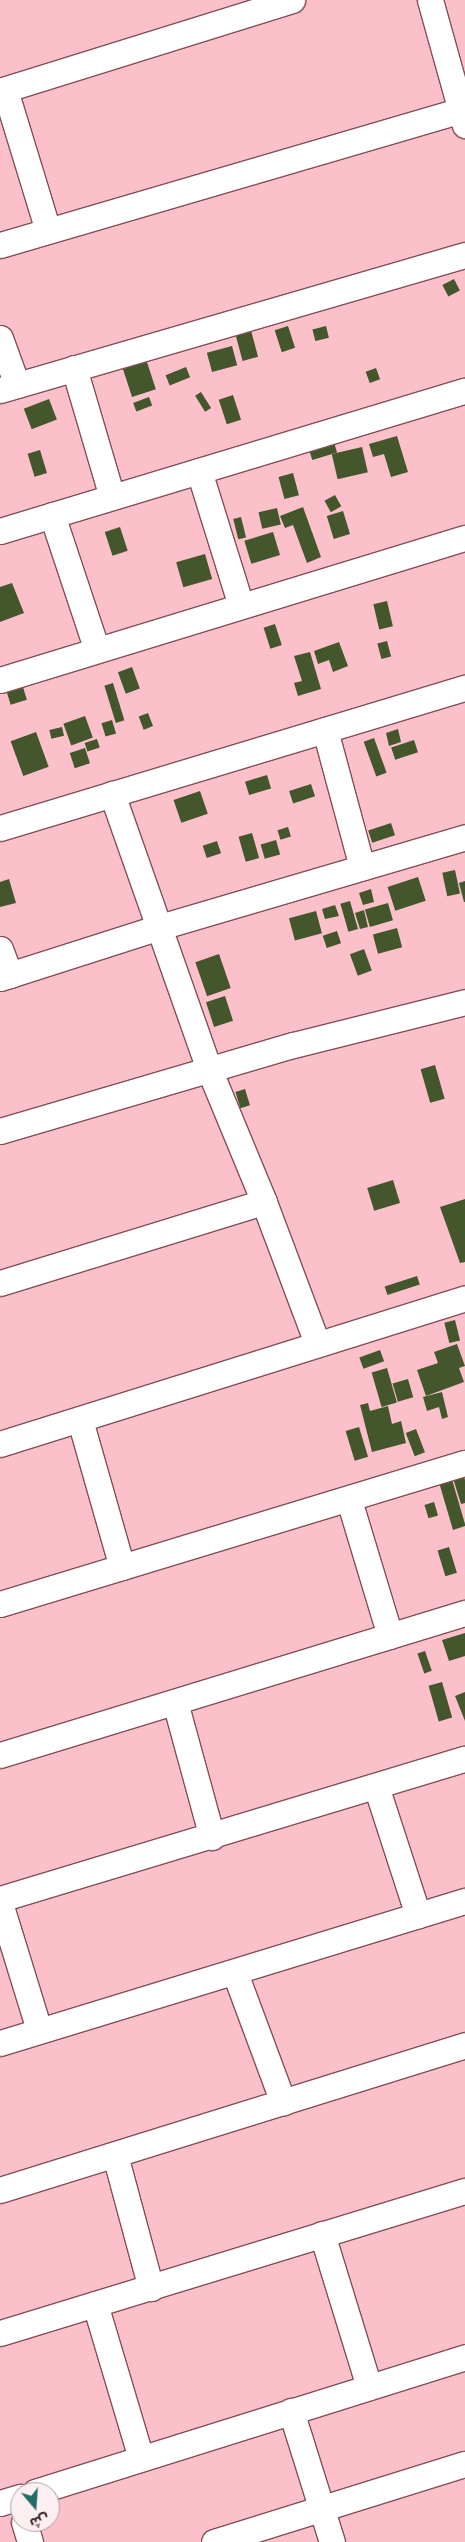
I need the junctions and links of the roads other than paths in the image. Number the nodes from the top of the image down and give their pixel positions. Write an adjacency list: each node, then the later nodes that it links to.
1 (292, 0): 4 (street)
2 (430, 0): 3 (street)
3 (459, 77): 5 (street)
4 (2, 90): 6 (street)
5 (463, 118): 6 (street)
6 (48, 230): 7 (street)
7 (0, 245)
8 (465, 255): 10 (street)
9 (0, 338): 11 (street)
10 (74, 368): 11 (street); 14 (street)
11 (8, 387)
12 (465, 390): 13 (street)
13 (199, 471): 14 (street); 18 (street)
14 (112, 497): 15 (street)
15 (52, 515): 16 (street); 19 (street)
16 (0, 531)
17 (465, 538): 18 (street)
18 (241, 606): 19 (street)
19 (97, 650): 20 (street)
20 (0, 680)
21 (465, 688): 22 (street)
22 (325, 730): 23 (street); 26 (street)
23 (112, 794): 24 (street); 27 (street)
24 (0, 828)
25 (465, 837): 26 (street)
26 (362, 867): 27 (street)
27 (160, 927): 29 (street); 31 (street)
28 (0, 949): 29 (street)
29 (5, 976)
30 (465, 1002): 31 (street)
31 (209, 1069): 32 (street); 33 (street)
32 (0, 1131)
33 (264, 1202): 34 (street); 36 (street)
34 (0, 1283)
35 (463, 1306): 36 (street)
36 (316, 1343): 37 (street)
37 (80, 1420): 38 (street); 41 (street)
38 (0, 1443)
39 (465, 1462): 40 (street)
40 (349, 1500): 41 (street); 44 (street)
41 (122, 1567): 42 (street)
42 (0, 1604)
43 (465, 1613): 44 (street)
44 (390, 1636): 45 (street)
45 (175, 1702): 46 (street); 49 (street)
46 (0, 1756)
47 (465, 1759): 48 (street)
48 (376, 1786): 49 (street); 53 (street)
49 (212, 1837): 50 (street)
50 (0, 1899)
51 (465, 1902): 53 (street)
52 (0, 1903): 55 (street)
53 (418, 1915): 54 (street)
54 (235, 1973): 55 (street); 58 (street)
55 (38, 2030): 56 (street)
56 (0, 2043)
57 (465, 2045): 58 (street)
58 (283, 2102): 59 (street)
59 (115, 2155): 60 (street); 63 (street)
60 (0, 2190)
61 (465, 2191): 62 (street)
62 (322, 2234): 63 (street); 67 (street)
63 (151, 2288): 64 (street)
64 (95, 2304): 65 (street); 69 (street)
65 (0, 2333)
66 (465, 2357): 67 (street)
67 (369, 2387): 68 (street)
68 (291, 2411): 69 (street); 72 (street)
69 (141, 2458): 71 (street)
70 (465, 2464): 72 (street)
71 (60, 2485)
72 (322, 2508): 73 (street); 74 (street)
73 (214, 2542)
74 (332, 2542)

